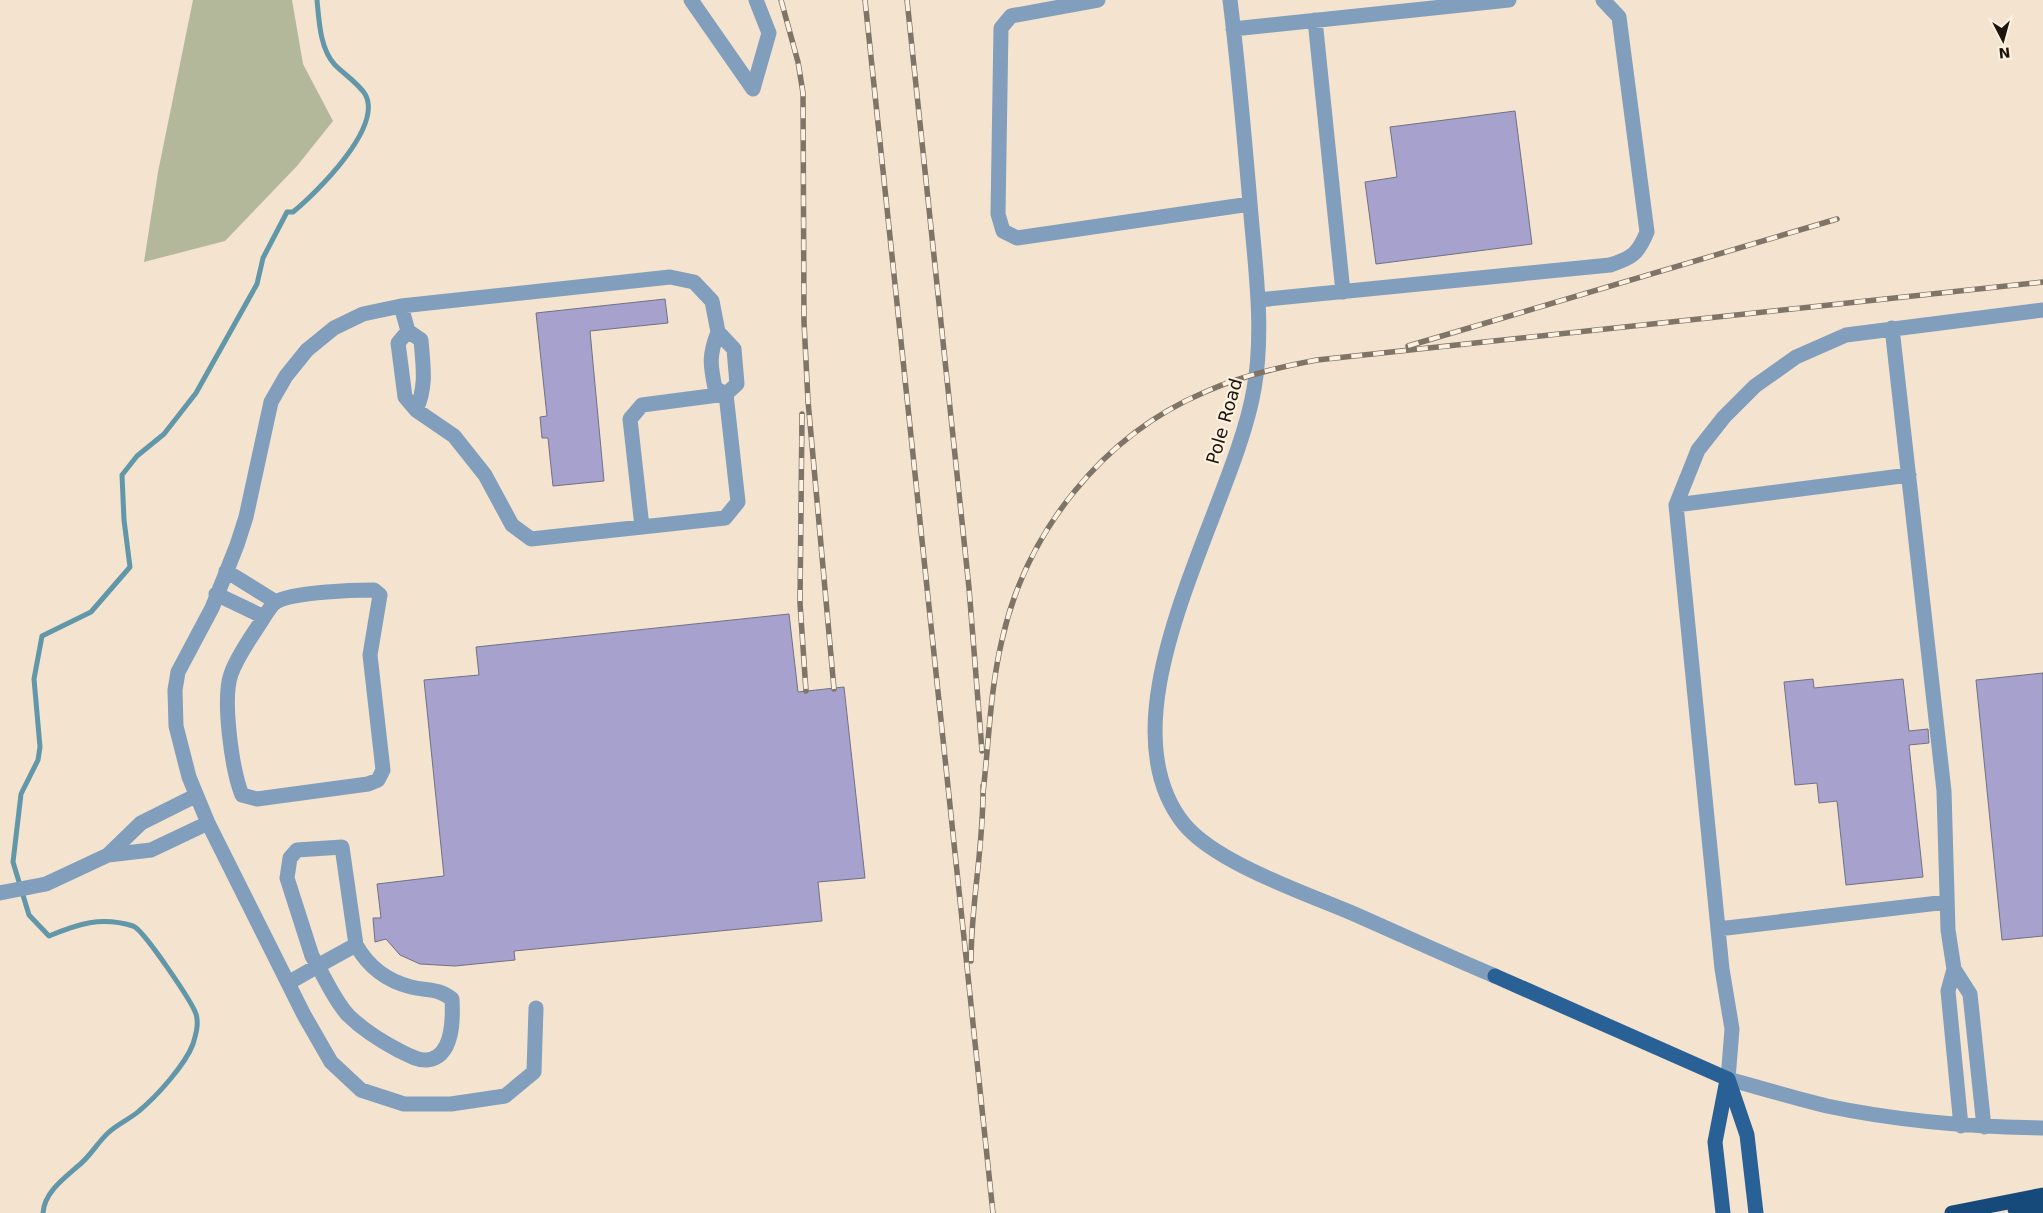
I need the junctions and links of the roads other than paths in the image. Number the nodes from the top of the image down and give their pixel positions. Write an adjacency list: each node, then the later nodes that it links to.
1 (692, 0): 2 (street)
2 (756, 0)
3 (1098, 0): 9 (street)
4 (1230, 0): 8 (street, Pole Road)
5 (1509, 0): 7 (street)
6 (1603, 0): 10 (street)
7 (1315, 20): 8 (street); 10 (street)
8 (1233, 29): 9 (street, Pole Road)
9 (1250, 204): 11 (street, Pole Road)
10 (1343, 292): 11 (street)
11 (1258, 300): 35 (street, Pole Road)
12 (401, 306): 15 (street); 16 (street); 22 (street)
13 (2043, 310): 14 (street)
14 (1892, 328): 19 (street); 20 (street)
15 (408, 331): 18 (street); 18 (street)
16 (718, 332): 17 (street); 17 (street)
17 (726, 394): 21 (street); 21 (street)
18 (416, 410): 21 (street)
19 (1908, 475): 20 (street); 30 (street)
20 (1676, 505): 31 (street)
21 (642, 527)
22 (226, 571): 23 (street); 24 (street)
23 (216, 594): 25 (street); 26 (street)
24 (276, 602): 25 (street); 25 (street)
25 (264, 617)
26 (195, 796): 27 (street); 28 (street)
27 (208, 823): 28 (street); 36 (street)
28 (108, 855): 29 (street)
29 (3, 893)
30 (1947, 902): 31 (street); 34 (street)
31 (1718, 929): 38 (street)
32 (356, 945): 33 (street); 33 (street); 33 (street)
33 (318, 966): 36 (street)
34 (1954, 969): 39 (street); 40 (street)
35 (1495, 976): 38 (main road)
36 (288, 983): 37 (street)
37 (536, 1008)
38 (1728, 1079): 39 (street); 44 (main road); 45 (main road)
39 (1961, 1126): 40 (street)
40 (1984, 1127): 41 (street)
41 (2043, 1128)
42 (2043, 1195): 46 (highway)
43 (2043, 1207): 47 (highway)
44 (1723, 1213)
45 (1756, 1213)
46 (1952, 1213)
47 (1972, 1213)

